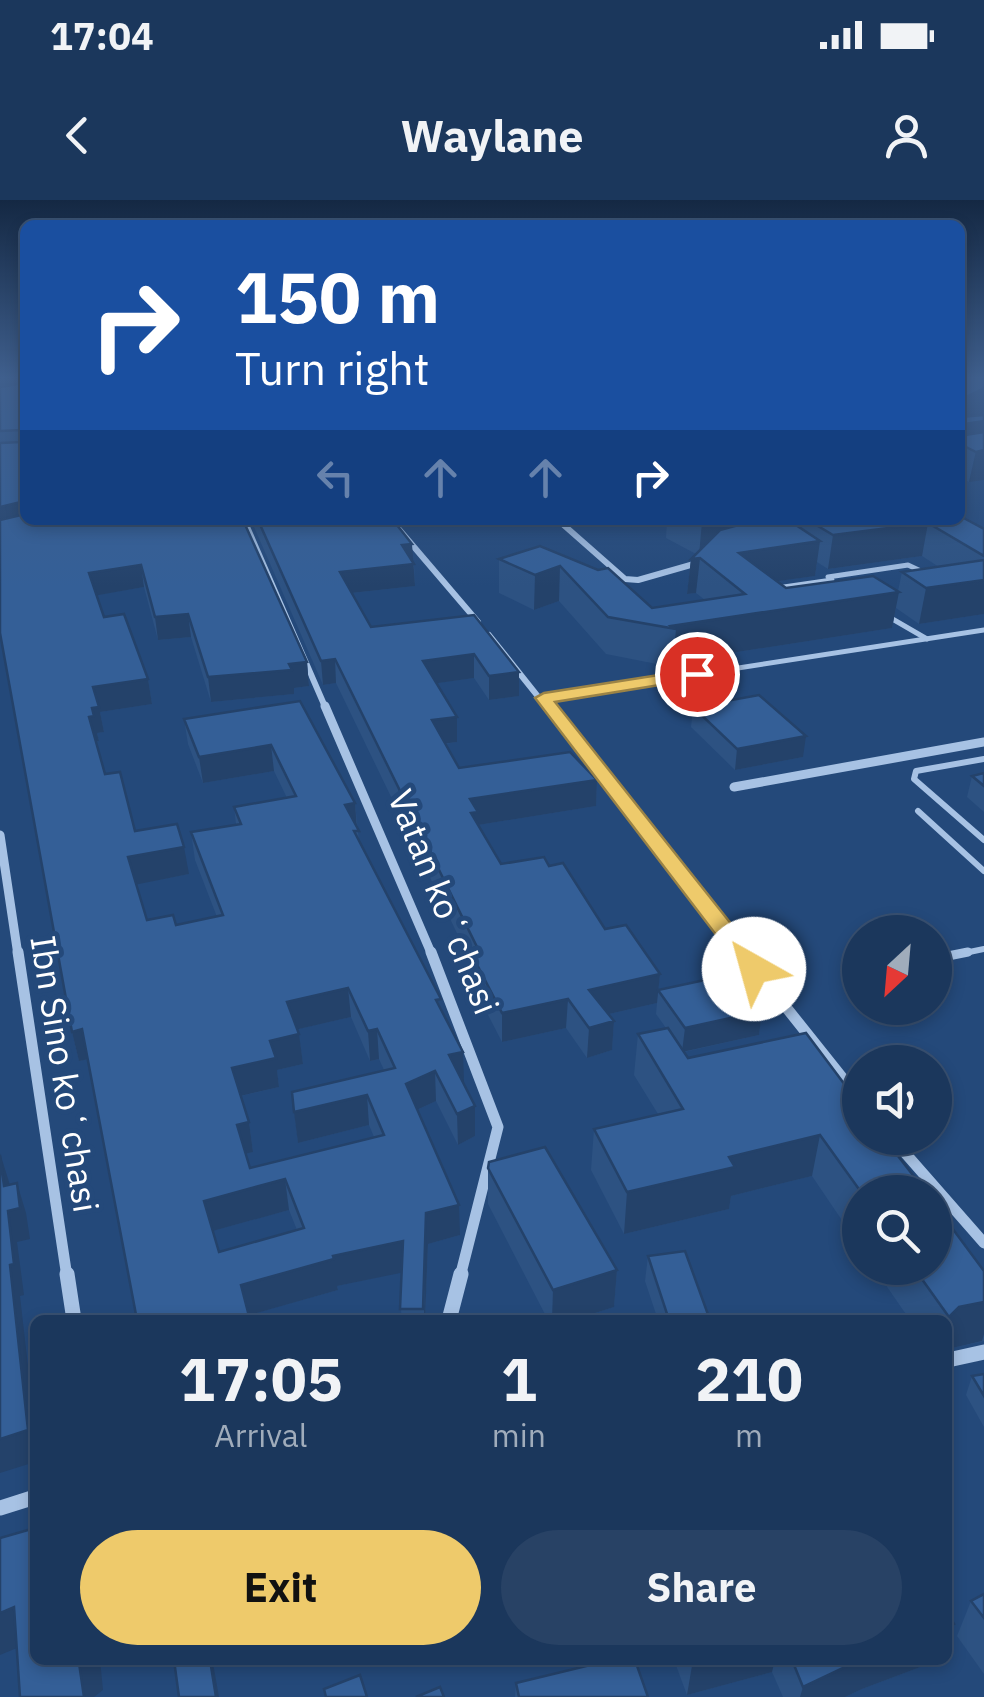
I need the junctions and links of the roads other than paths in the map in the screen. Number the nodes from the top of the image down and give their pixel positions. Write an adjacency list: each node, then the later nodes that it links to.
1 (246, 525): 27 (street, Vatan koʻchasi)
2 (395, 525): 13 (street)
3 (564, 525): 4 (street)
4 (709, 560)
5 (816, 569): 6 (lane)
6 (830, 578): 7 (lane); 8 (lane); 9 (lane)
7 (937, 580)
8 (776, 588)
9 (844, 588)
10 (882, 612): 12 (lane)
11 (984, 630): 12 (lane)
12 (928, 639): 13 (lane)
13 (544, 698): 23 (street)
14 (984, 742): 16 (street)
15 (984, 759): 19 (lane)
16 (734, 787)
17 (918, 811): 20 (lane)
18 (0, 835): 26 (street, Ibn Sino koʻchasi)
19 (984, 840)
20 (984, 870)
21 (984, 948): 22 (lane)
22 (952, 955)
23 (842, 1077)
24 (907, 1155): 25 (street)
25 (984, 1244)
26 (73, 1315)
27 (450, 1315)
28 (984, 1352): 29 (street)
29 (952, 1359)
30 (30, 1499): 31 (street)
31 (0, 1508)

